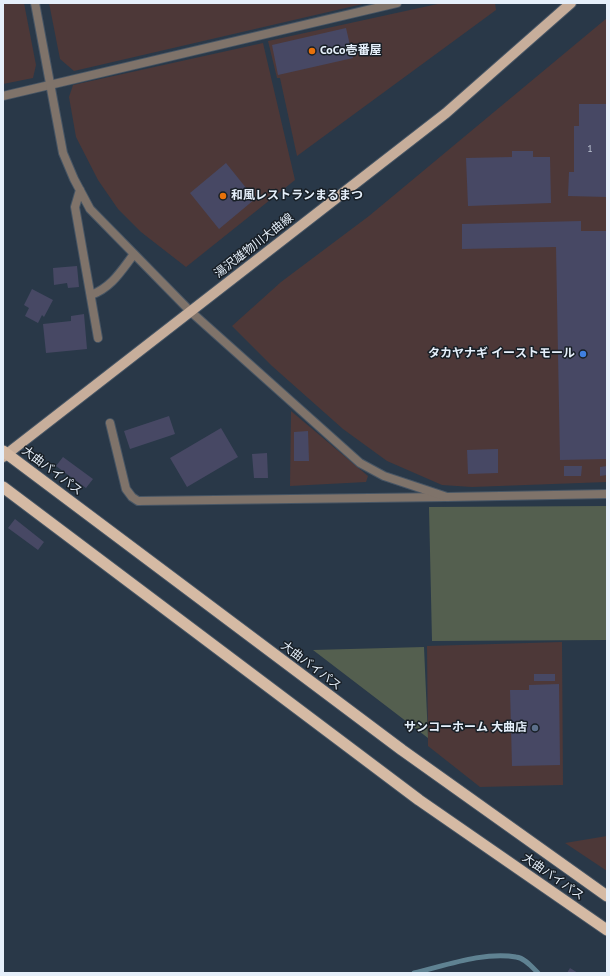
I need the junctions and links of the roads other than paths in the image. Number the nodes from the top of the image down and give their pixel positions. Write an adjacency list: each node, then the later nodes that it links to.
1 (35, 3): 4 (street)
2 (397, 3): 4 (street)
3 (571, 3): 9 (main road, 湯沢雄物川大曲線)
4 (51, 84): 5 (street); 6 (street)
5 (3, 96)
6 (80, 190): 7 (street); 8 (street)
7 (134, 254): 8 (street); 9 (street)
8 (91, 295): 10 (street)
9 (190, 311): 12 (main road, 湯沢雄物川大曲線); 15 (street)
10 (98, 338)
11 (110, 423): 15 (street)
12 (4, 454): 16 (highway, 大曲バイパス)
13 (3, 487): 17 (highway, 大曲バイパス)
14 (607, 494): 15 (street)
15 (447, 497)
16 (607, 896)
17 (607, 930)

